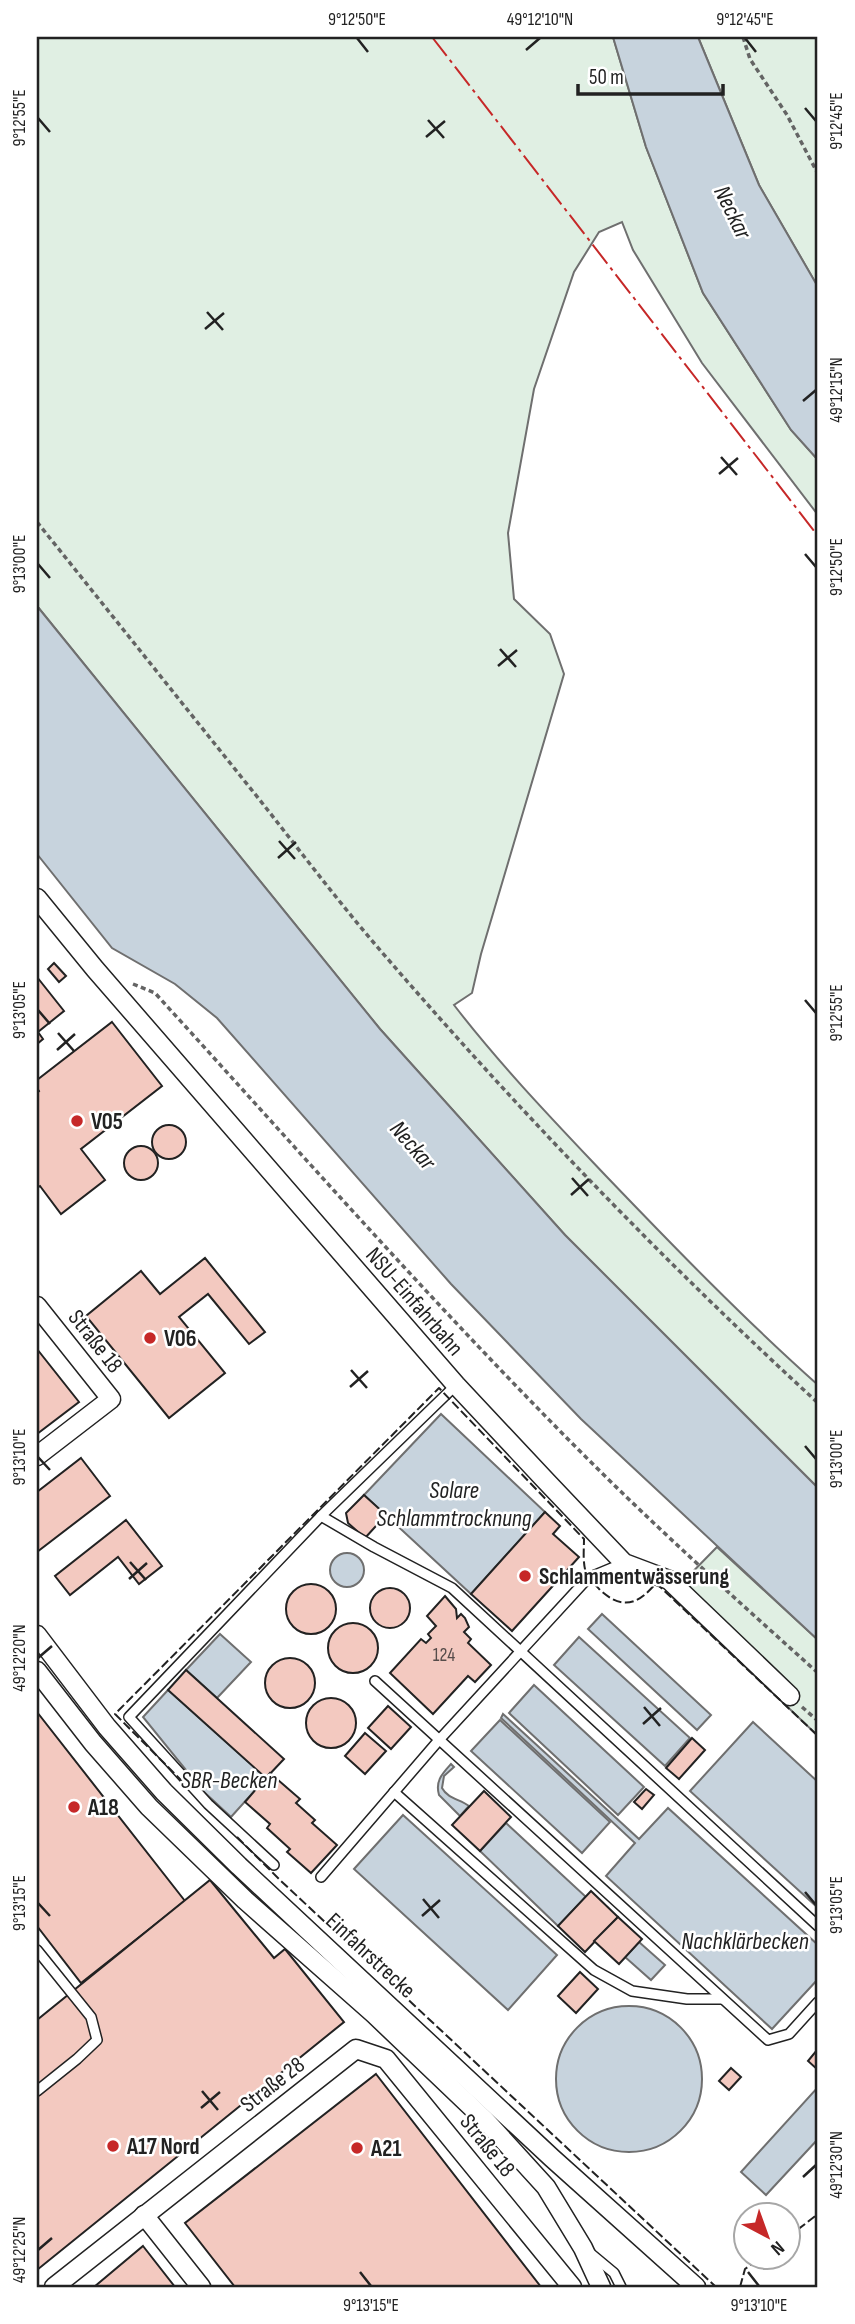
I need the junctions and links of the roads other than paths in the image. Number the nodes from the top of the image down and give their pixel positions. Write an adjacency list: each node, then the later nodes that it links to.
1 (37, 898): 3 (street, NSU-Einfahrbahn)
2 (37, 1306): 4 (street, Straße 18)
3 (456, 1385): 5 (lane); 6 (street, NSU-Einfahrbahn)
4 (37, 1456)
5 (320, 1516): 8 (lane); 14 (lane)
6 (624, 1563): 8 (lane); 11 (street, NSU-Einfahrbahn)
7 (37, 1635): 29 (street, Einfahrstrecke)
8 (520, 1652): 12 (lane); 16 (lane)
9 (37, 1671): 23 (street, Einfahrstrecke)
10 (375, 1681): 12 (lane)
11 (790, 1696)
12 (439, 1740): 13 (lane); 18 (lane)
13 (394, 1792): 15 (lane); 18 (lane)
14 (274, 1865)
15 (321, 1877)
16 (818, 1926)
17 (37, 1950): 21 (lane)
18 (722, 1998): 19 (lane)
19 (818, 2002)
20 (356, 2049): 22 (street, Straße 28); 26 (street, Straße 18)
21 (37, 2091)
22 (144, 2215): 24 (street, Straße 28); 25 (street)
23 (583, 2248): 27 (street, Einfahrstrecke); 28 (lane)
24 (54, 2287)
25 (201, 2287)
26 (572, 2287)
27 (601, 2287)
28 (621, 2287)
29 (696, 2287)

